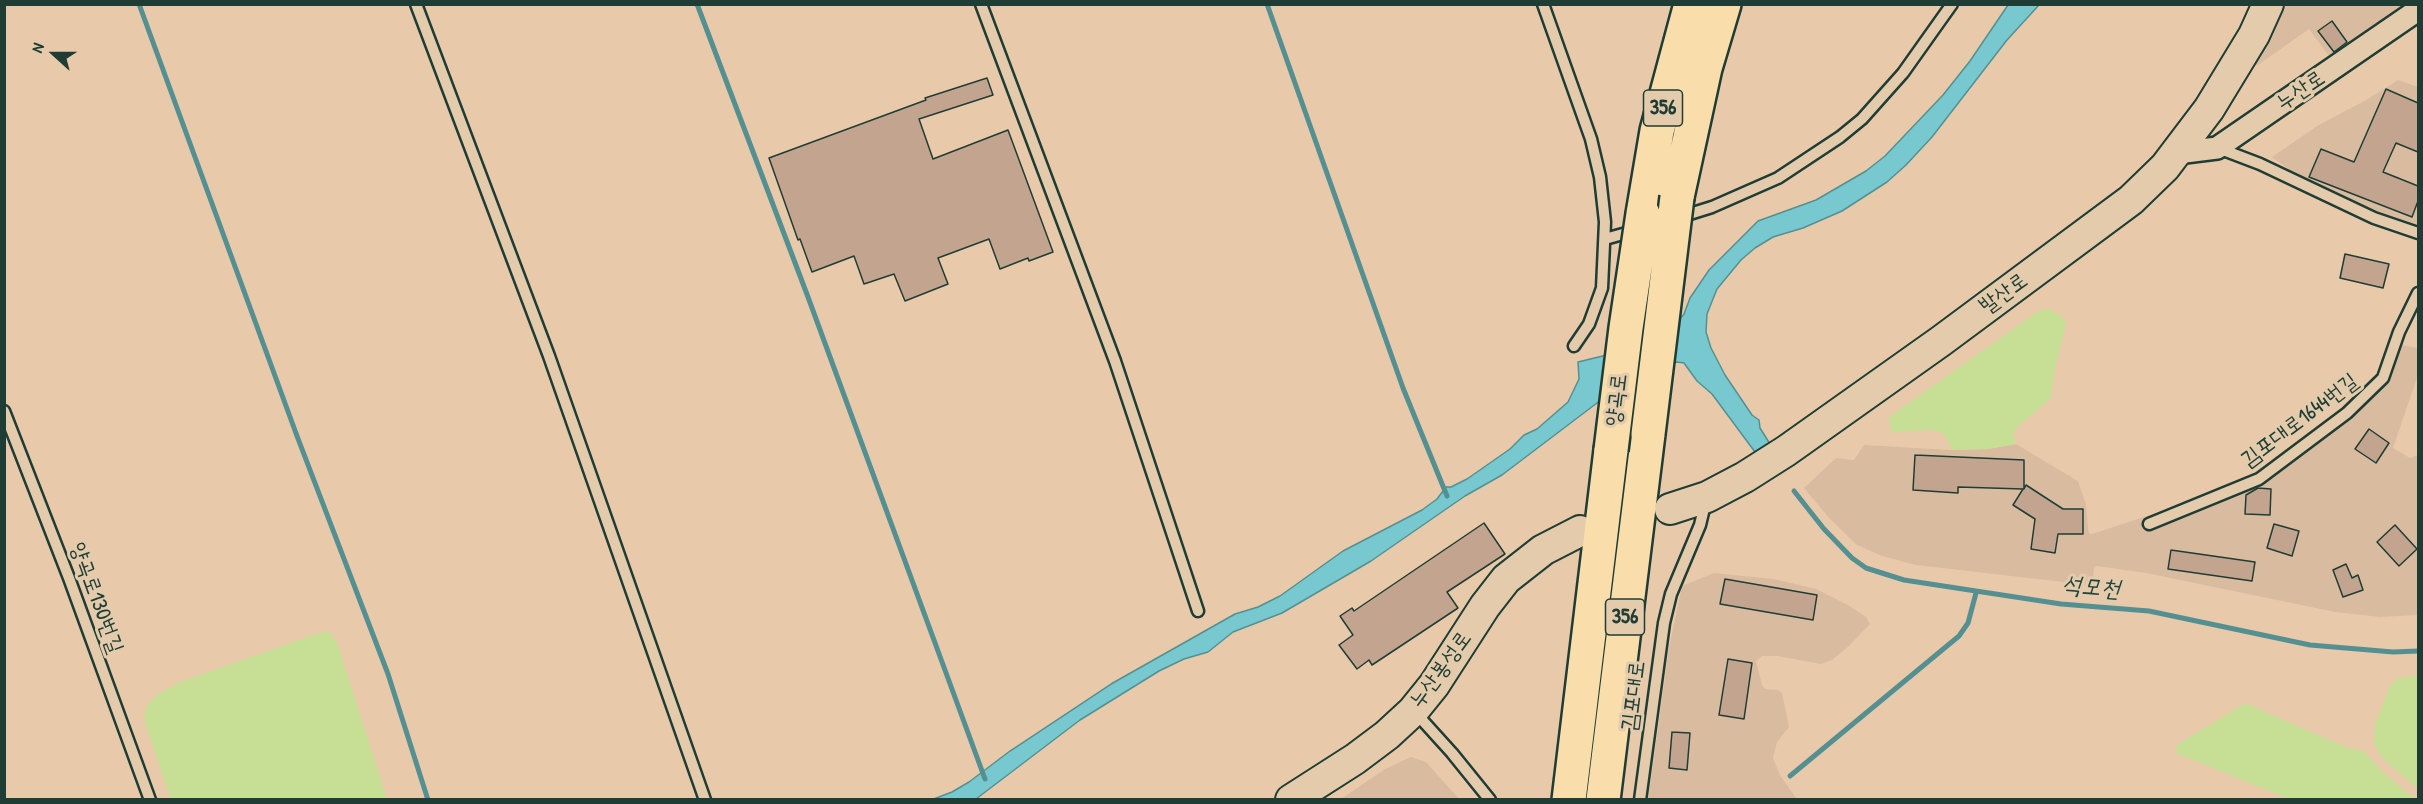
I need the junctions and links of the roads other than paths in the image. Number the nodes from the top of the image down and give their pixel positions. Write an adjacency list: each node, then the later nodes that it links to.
1 (416, 4): 24 (lane)
2 (981, 4): 21 (lane)
3 (1543, 4): 13 (lane)
4 (1691, 4): 11 (highway, 양곡로 / 356)
5 (1724, 4): 28 (highway, 양곡로 / 356, bridge)
6 (1952, 4): 11 (lane)
7 (2268, 4): 10 (street, 발산로)
8 (2418, 10): 9 (street, 누산로)
9 (2217, 148): 10 (street, 누산로); 12 (lane)
10 (2176, 153): 17 (street, 발산로)
11 (1650, 221): 13 (lane); 27 (highway, 양곡로 / 356, bridge)
12 (2418, 233)
13 (1605, 239): 15 (lane)
14 (2418, 293): 19 (lane, 김포대로1644번길)
15 (1574, 346)
16 (4, 411): 23 (lane, 양곡로130번길)
17 (1707, 497): 18 (street, 발산로); 29 (lane, 김포대로)
18 (1670, 509)
19 (2149, 524)
20 (1580, 531): 22 (street, 누산봉성로)
21 (1198, 611)
22 (1413, 711): 25 (street, 누산봉성로); 26 (lane)
23 (150, 800)
24 (705, 800)
25 (1291, 800)
26 (1490, 800)
27 (1569, 800)
28 (1603, 800)
29 (1640, 800)

